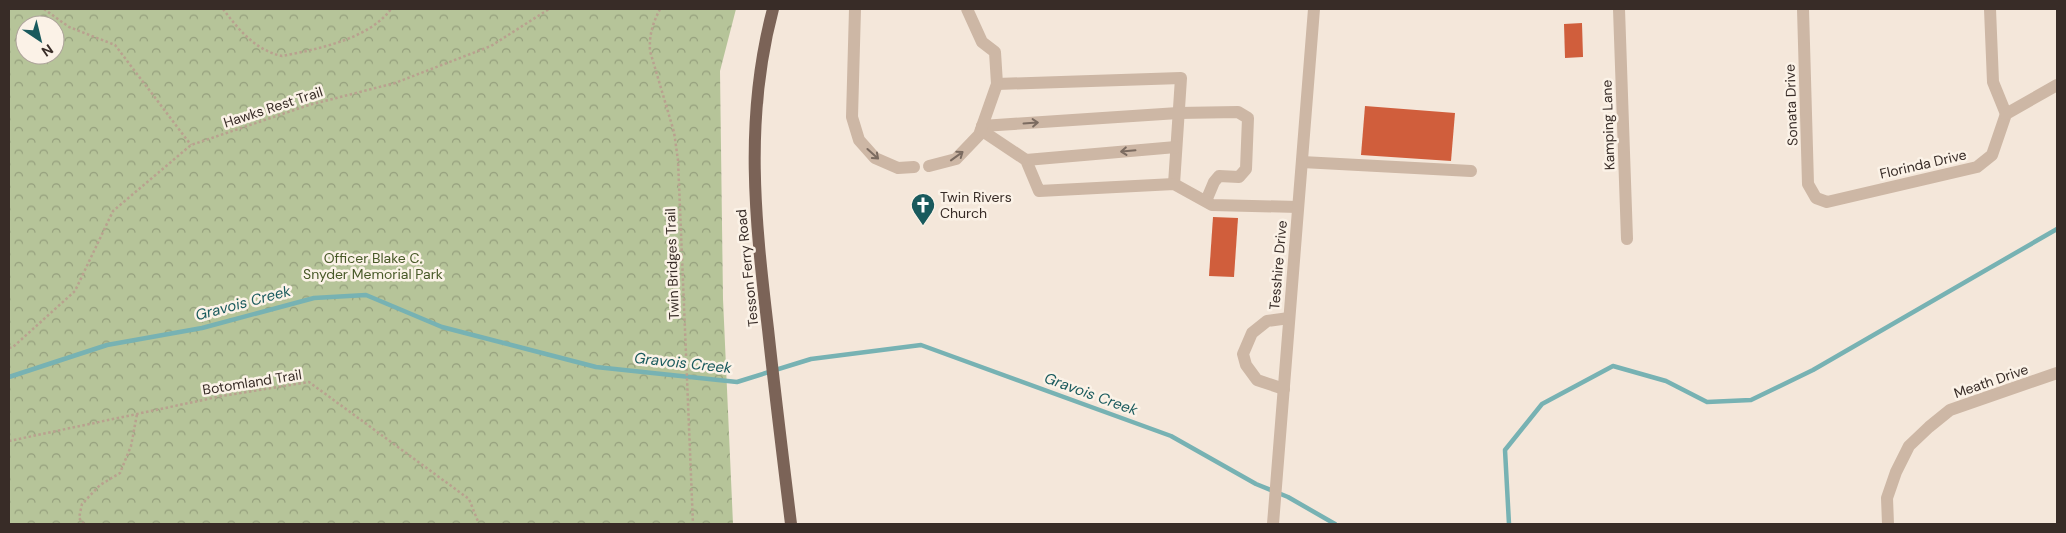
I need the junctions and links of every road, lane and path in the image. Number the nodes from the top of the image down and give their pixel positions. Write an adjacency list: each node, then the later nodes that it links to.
1 (44, 9): 18 (path)
2 (222, 9): 3 (path)
3 (391, 9)
4 (549, 9): 18 (path, Hawks Rest Trail)
5 (660, 9): 39 (path, Twin Bridges Trail)
6 (773, 9): 40 (main road, Tesson Ferry Road)
7 (855, 9): 23 (street, one-way to 23)
8 (967, 9): 13 (street)
9 (1314, 9): 21 (street, Tesshire Drive)
10 (1619, 9): 29 (street, Kamping Lane)
11 (1803, 9): 26 (street, Sonata Drive)
12 (1990, 9): 16 (street)
13 (997, 84): 15 (street); 17 (street)
14 (2057, 85): 16 (street)
15 (1178, 113): 17 (street, one-way to 15); 19 (street); 27 (street)
16 (2006, 114): 26 (street, Florinda Drive)
17 (981, 130): 20 (street); 22 (street, one-way to 17)
18 (191, 145): 31 (path)
19 (1176, 147): 20 (street, one-way to 20); 25 (street)
20 (1026, 160): 25 (street)
21 (1302, 162): 24 (street); 28 (street, Tesshire Drive)
22 (930, 166)
23 (914, 168)
24 (1471, 172)
25 (1174, 184): 27 (street)
26 (1816, 198)
27 (1206, 201): 28 (street)
28 (1298, 207): 30 (street, Tesshire Drive)
29 (1627, 239)
30 (1289, 318): 33 (street, Tesshire Drive); 33 (street)
31 (9, 348)
32 (2057, 373): 41 (street, Meath Drive)
33 (1284, 389): 36 (street, Tesshire Drive)
34 (137, 414): 35 (path, Botomland Trail); 37 (path); 38 (path, Botomland Trail)
35 (9, 441)
36 (1273, 520)
37 (84, 524)
38 (479, 524)
39 (693, 524)
40 (791, 524)
41 (1888, 524)

